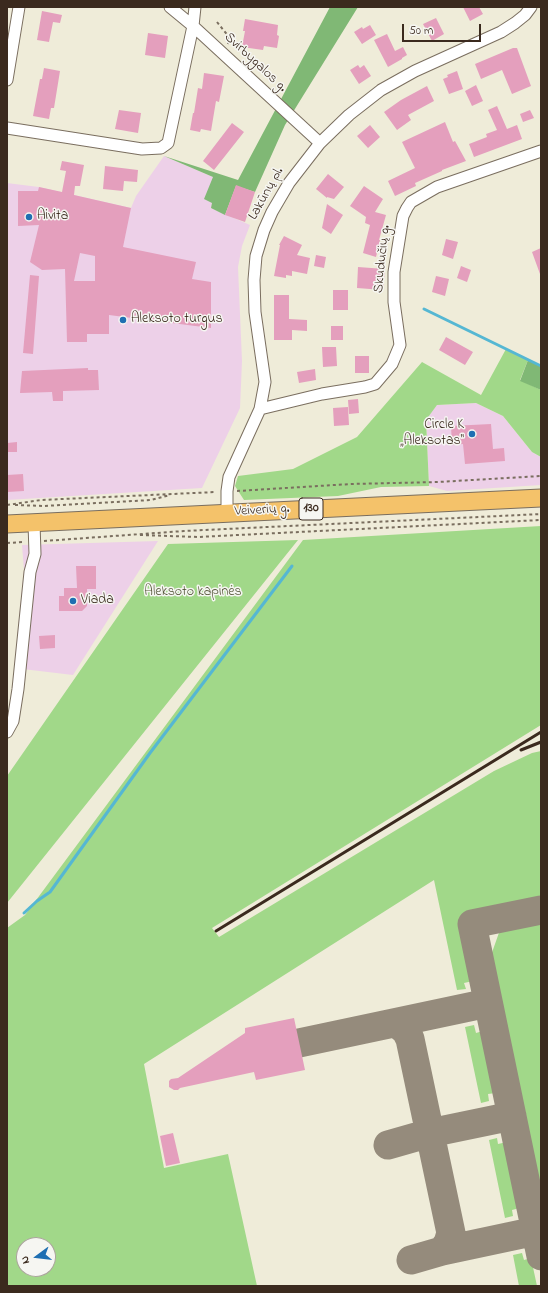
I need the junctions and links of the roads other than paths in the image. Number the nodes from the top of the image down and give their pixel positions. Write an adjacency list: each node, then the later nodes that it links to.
1 (19, 7): 6 (street)
2 (170, 7): 5 (street, Svirbygalos g.)
3 (195, 7): 5 (street)
4 (532, 7): 8 (street, Lakūnų pl.)
5 (193, 26): 7 (street); 8 (street, Svirbygalos g.)
6 (7, 80)
7 (7, 128)
8 (320, 143): 10 (street, Lakūnų pl.)
9 (541, 151): 10 (street, Skudučių g.)
10 (260, 409): 12 (street, Lakūnų pl.)
11 (541, 498): 12 (main road, Veiverių g. / 130)
12 (227, 513): 13 (main road, Veiverių g. / 130)
13 (34, 523): 14 (main road, Veiverių g. / 130); 15 (street)
14 (7, 524)
15 (7, 732)

